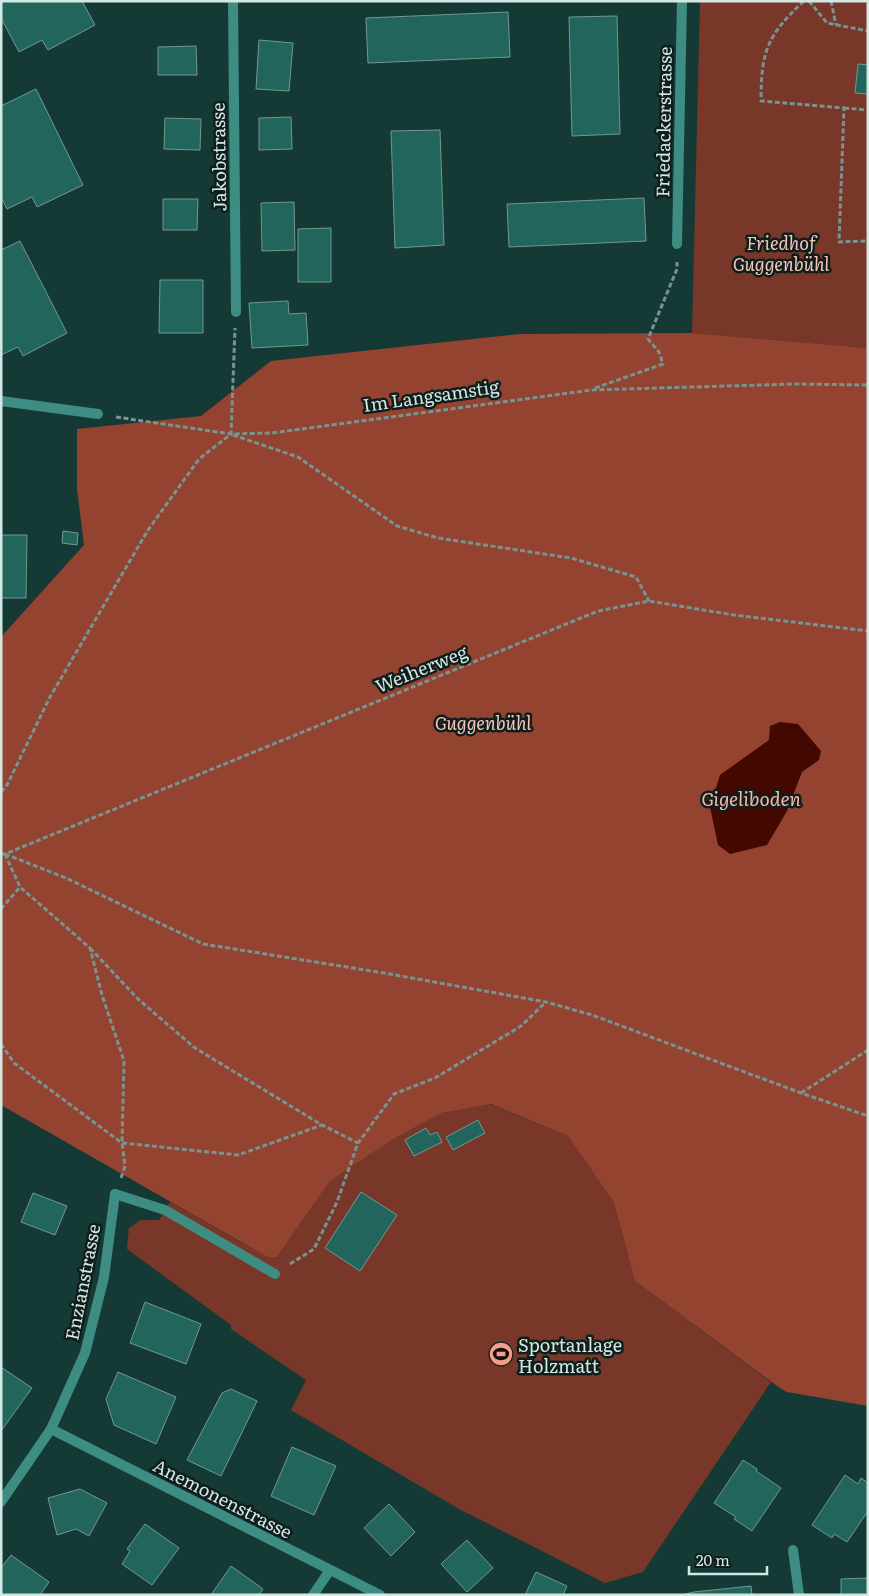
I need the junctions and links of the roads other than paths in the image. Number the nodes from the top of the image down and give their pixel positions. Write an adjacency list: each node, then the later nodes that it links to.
1 (233, 1): 4 (street, Jakobstrasse)
2 (682, 1): 3 (street, Friedackerstrasse)
3 (677, 244)
4 (236, 312)
5 (1, 400): 6 (street)
6 (98, 414)
7 (275, 1274): 8 (street, Enzianstrasse)
8 (51, 1429): 9 (street, Enzianstrasse); 11 (street, Anemonenstrasse)
9 (1, 1502)
10 (794, 1550): 14 (street)
11 (330, 1570): 12 (street); 13 (street, Anemonenstrasse)
12 (313, 1595)
13 (380, 1595)
14 (799, 1595)

